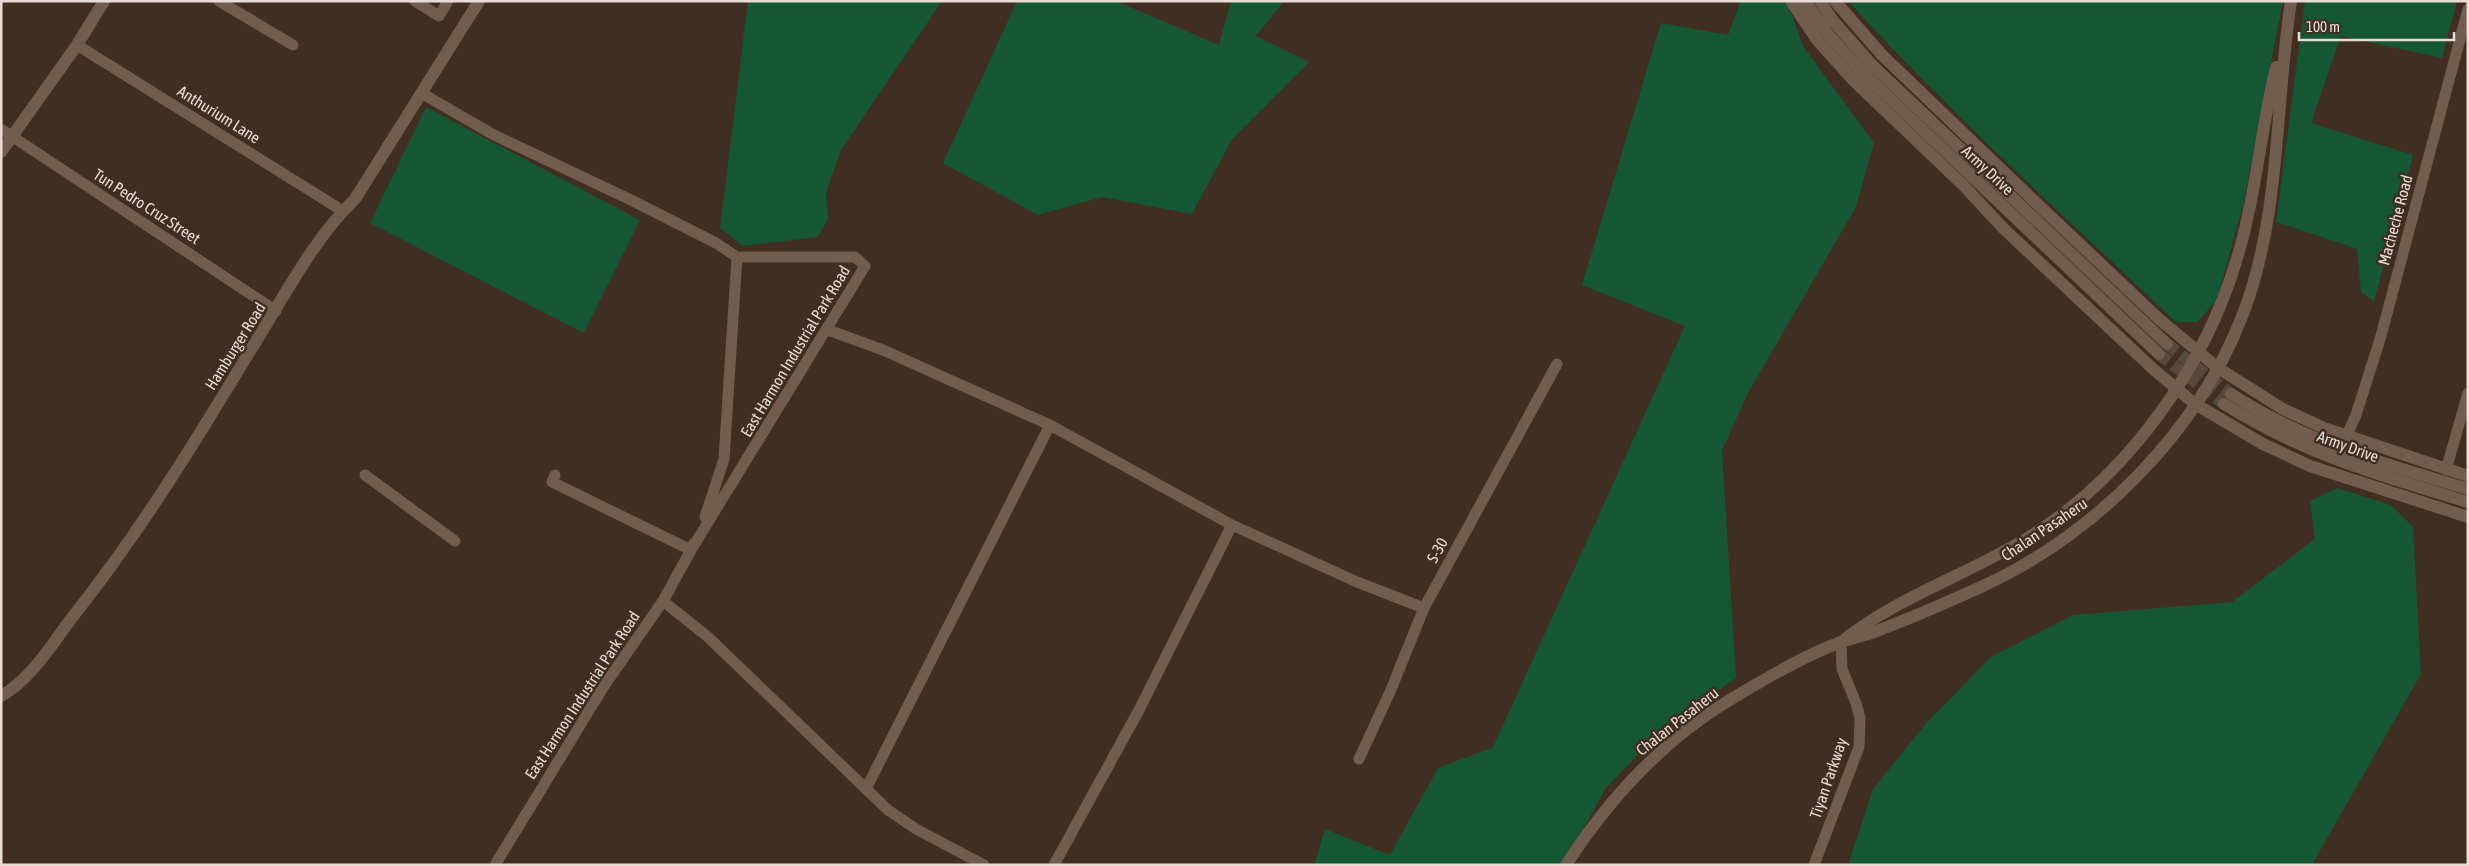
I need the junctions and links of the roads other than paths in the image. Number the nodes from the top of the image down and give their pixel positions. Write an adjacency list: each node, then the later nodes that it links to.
1 (104, 1): 13 (main road)
2 (219, 1): 14 (street)
3 (415, 1): 4 (street)
4 (448, 1)
5 (479, 1): 15 (main road, Hamburger Road)
6 (1791, 1): 26 (main road)
7 (1805, 1): 8 (main road, Army Drive)
8 (1820, 1)
9 (1835, 1): 23 (main road)
10 (2291, 1): 12 (main road)
11 (2468, 9): 30 (street, Macheche Road)
12 (2288, 22): 23 (main road); 25 (main road)
13 (76, 45): 17 (main road); 19 (street, Anthurium Lane)
14 (293, 45)
15 (423, 94): 19 (main road, Hamburger Road); 20 (street)
16 (1, 129): 17 (street, Tun Pedro Cruz Street)
17 (12, 137): 18 (main road); 21 (street, Tun Pedro Cruz Street)
18 (1, 152)
19 (344, 211): 21 (main road, Hamburger Road)
20 (738, 257): 22 (street, East Harmon Industrial Park Road); 40 (street)
21 (276, 310): 44 (main road, Hamburger Road)
22 (828, 330): 29 (street); 40 (street, East Harmon Industrial Park Road)
23 (2196, 355): 25 (main road); 26 (main road, Chalan Pasaheru)
24 (1557, 364): 42 (street, S-30)
25 (2216, 371): 28 (main road, Chalan Pasaheru); 30 (main road)
26 (2178, 386): 28 (main road); 43 (main road, Chalan Pasaheru)
27 (2468, 393): 31 (street)
28 (2197, 401): 37 (main road); 43 (main road, Chalan Pasaheru)
29 (1050, 425): 38 (street); 46 (street)
30 (2346, 437): 31 (main road)
31 (2446, 470): 34 (main road)
32 (365, 475): 39 (street)
33 (555, 475): 40 (street)
34 (2468, 476)
35 (2468, 490): 36 (main road, Army Drive)
36 (2468, 502)
37 (2468, 517)
38 (1232, 525): 42 (street); 49 (street)
39 (455, 541)
40 (691, 550): 41 (street, East Harmon Industrial Park Road)
41 (662, 601): 46 (street); 47 (street, East Harmon Industrial Park Road)
42 (1424, 608): 45 (street, S-30)
43 (1841, 642): 50 (main road, Chalan Pasaheru); 51 (street, Tiyan Parkway)
44 (1, 696)
45 (1359, 759)
46 (866, 789): 48 (street)
47 (495, 865)
48 (984, 865)
49 (1054, 865)
50 (1566, 865)
51 (1814, 865)

